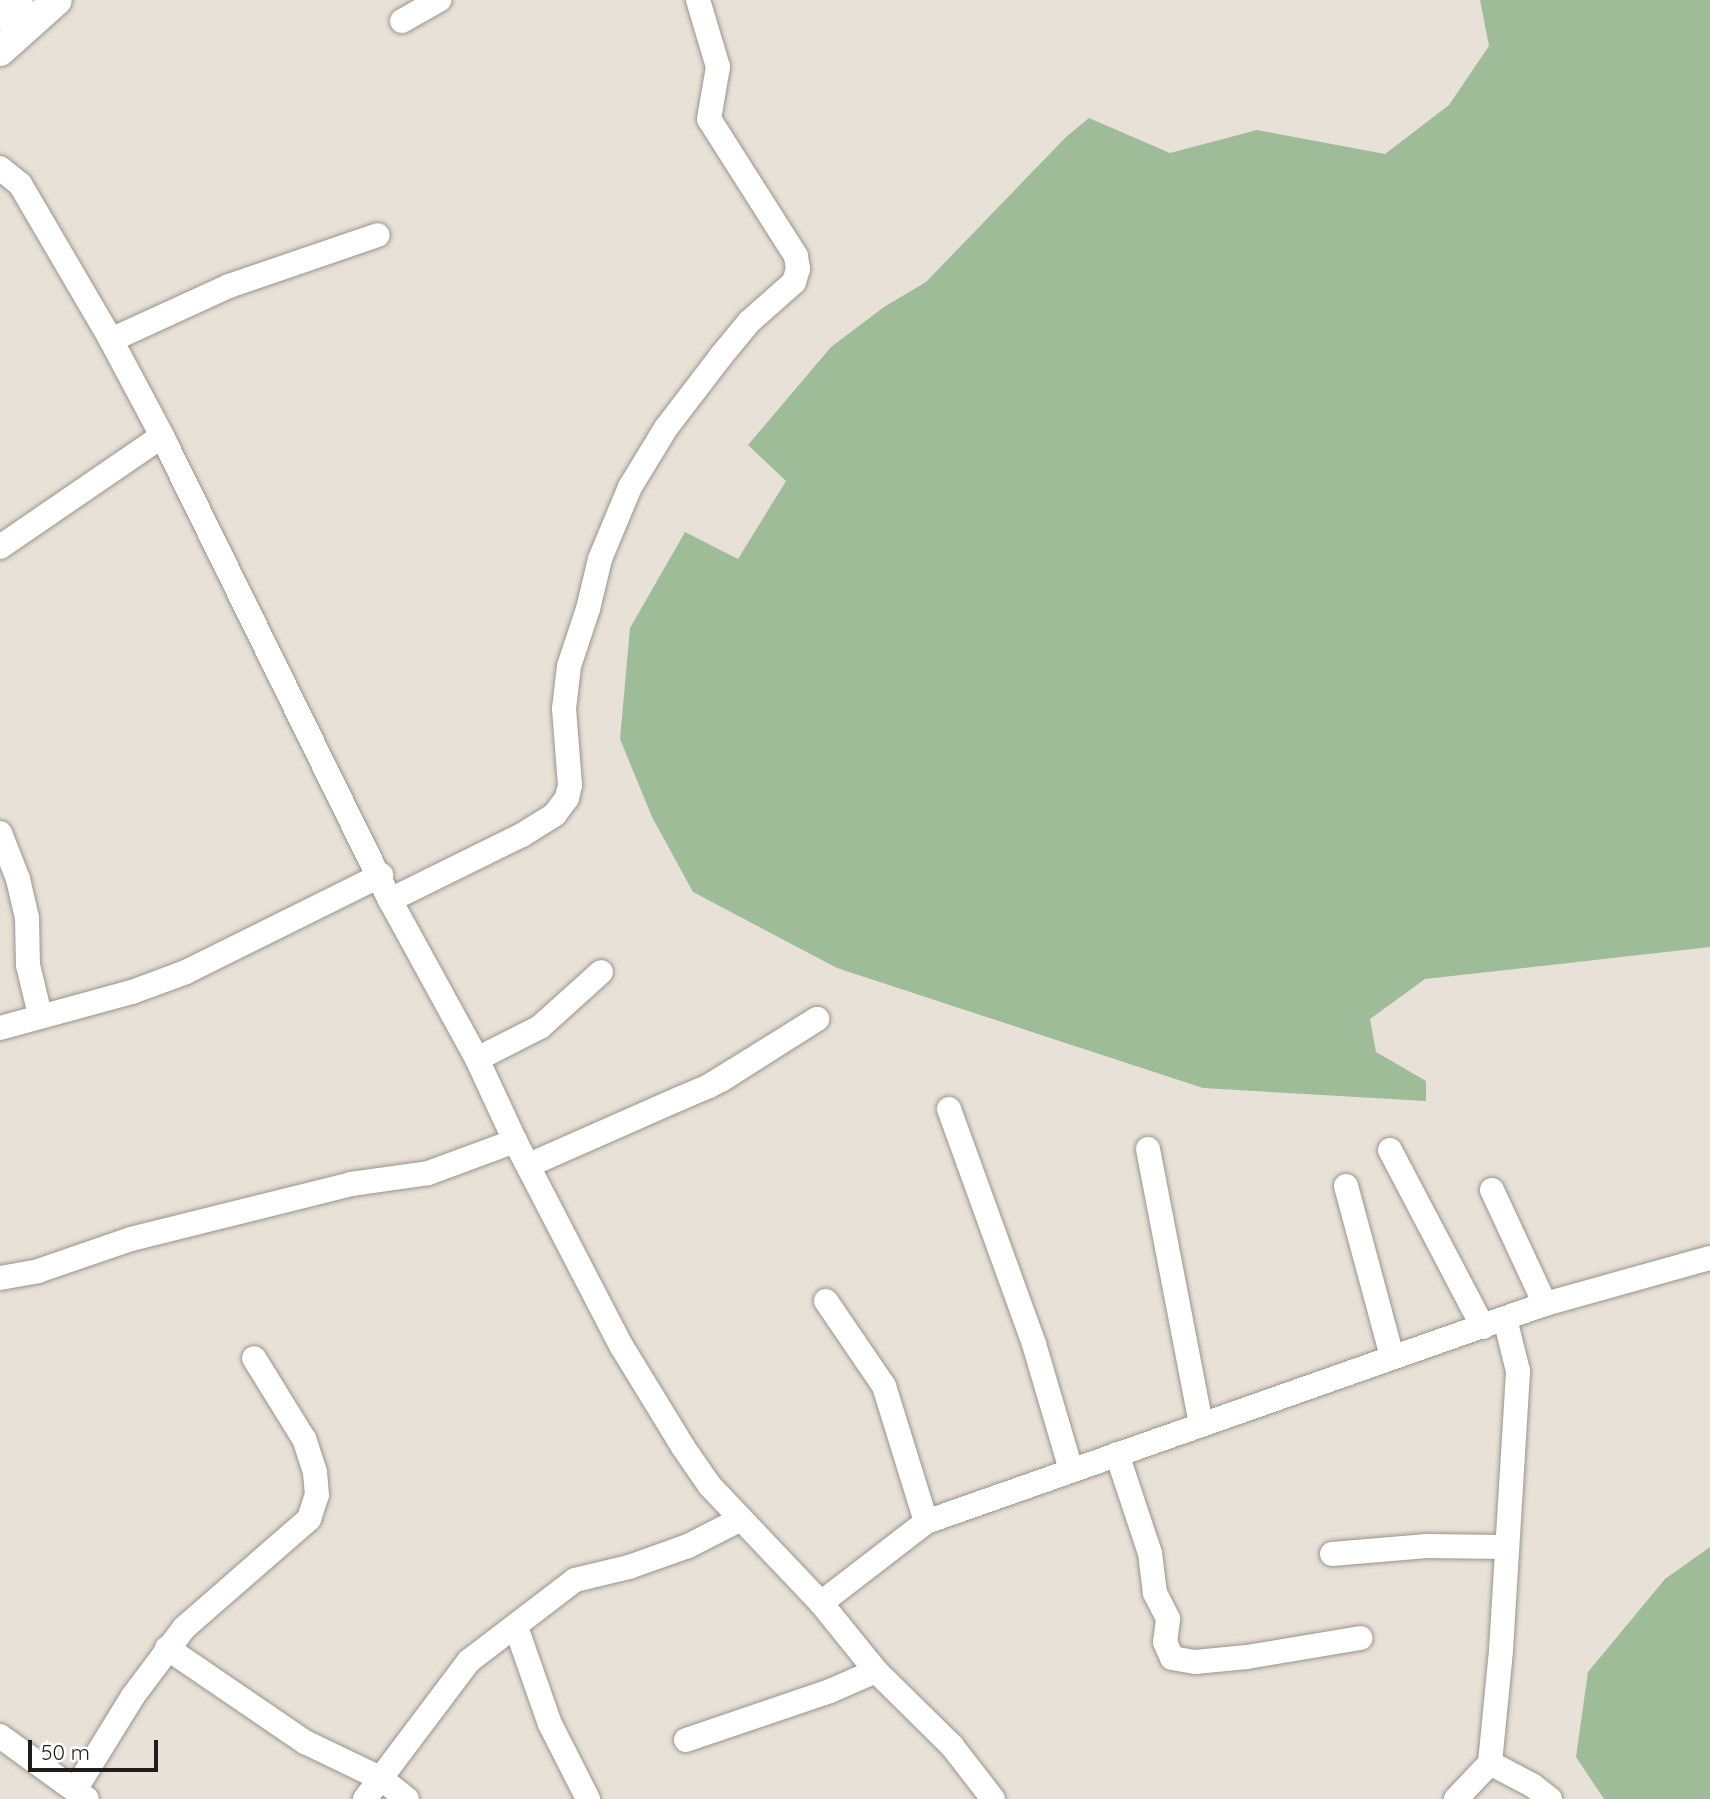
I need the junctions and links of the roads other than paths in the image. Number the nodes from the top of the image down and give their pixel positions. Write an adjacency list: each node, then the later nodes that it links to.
1 (15, 0): 5 (highway)
2 (57, 0): 7 (main road)
3 (439, 0): 6 (street)
4 (698, 0): 15 (street)
5 (0, 12)
6 (402, 20)
7 (0, 51)
8 (0, 168): 10 (street)
9 (378, 235): 10 (street)
10 (111, 341): 11 (street)
11 (162, 436): 12 (street); 14 (street)
12 (0, 547)
13 (0, 833): 17 (street)
14 (381, 875): 15 (street); 17 (street)
15 (390, 900): 19 (street)
16 (601, 972): 19 (street)
17 (40, 1015): 18 (street)
18 (0, 1028)
19 (477, 1059): 22 (street)
20 (709, 1086): 25 (street)
21 (949, 1109): 37 (street)
22 (515, 1141): 25 (street); 29 (street)
23 (1149, 1149): 35 (street)
24 (1390, 1150): 32 (street)
25 (529, 1165): 38 (street)
26 (1346, 1186): 33 (street)
27 (1492, 1190): 31 (street)
28 (1710, 1258): 31 (street)
29 (0, 1278)
30 (826, 1301): 39 (street)
31 (1545, 1304): 32 (street)
32 (1494, 1323): 33 (street); 40 (street)
33 (1392, 1357): 35 (street)
34 (254, 1358): 45 (street)
35 (1201, 1423): 36 (street)
36 (1117, 1454): 37 (street); 44 (street)
37 (1072, 1470): 39 (street)
38 (740, 1519): 42 (street); 43 (street)
39 (926, 1522): 42 (street)
40 (1505, 1547): 41 (street); 49 (street)
41 (1332, 1554)
42 (821, 1603): 46 (street)
43 (516, 1627): 50 (street); 54 (street)
44 (1360, 1638)
45 (167, 1648): 50 (street); 51 (street)
46 (876, 1671): 48 (street); 55 (street)
47 (0, 1736): 51 (street)
48 (686, 1740)
49 (1490, 1763): 56 (street); 57 (street)
50 (382, 1779): 52 (street); 53 (street)
51 (81, 1794)
52 (365, 1799)
53 (407, 1799)
54 (588, 1799)
55 (993, 1799)
56 (1456, 1799)
57 (1550, 1799)

